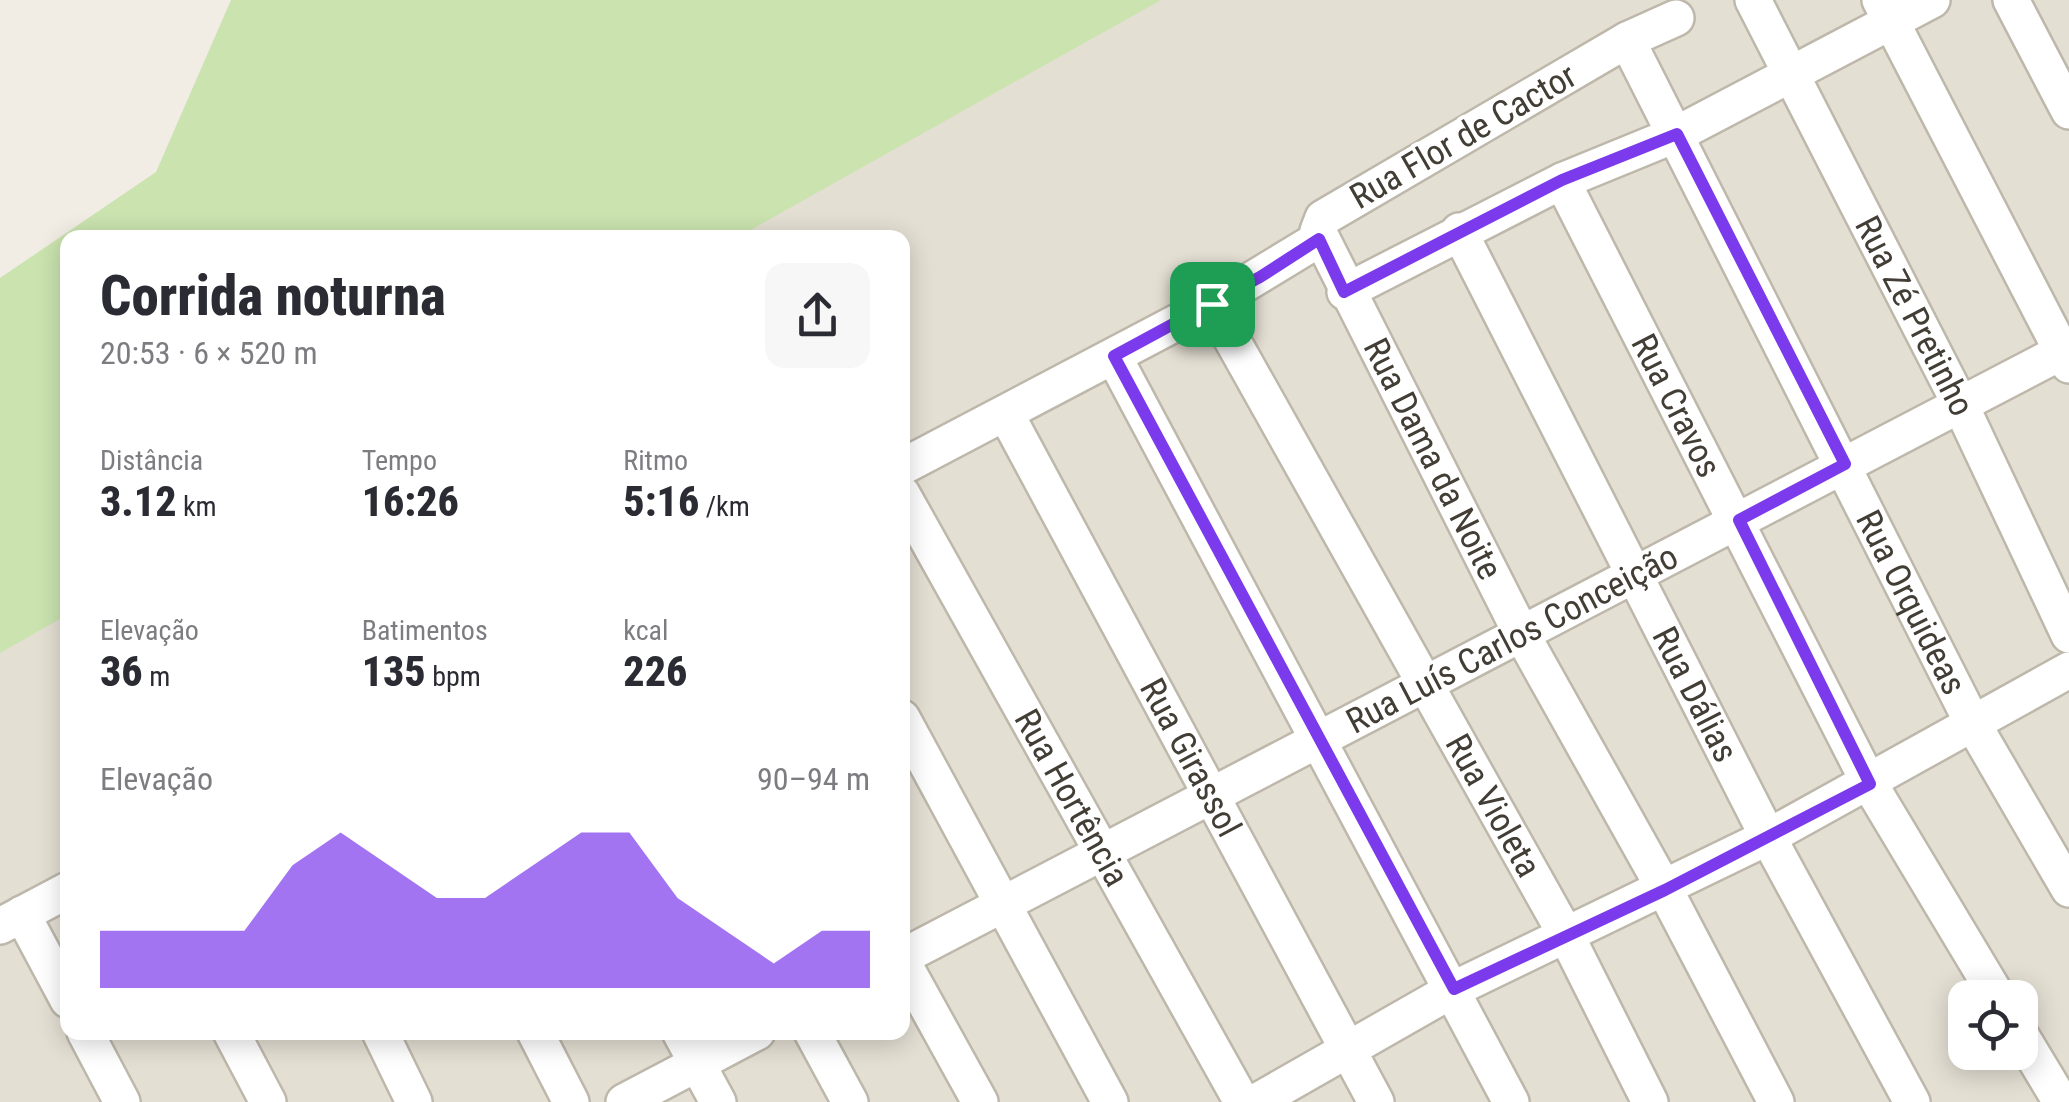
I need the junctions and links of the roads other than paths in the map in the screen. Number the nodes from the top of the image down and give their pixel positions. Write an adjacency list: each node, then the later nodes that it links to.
1 (1753, 0): 7 (street, Rua Zé Pretinho)
2 (1932, 0): 4 (street)
3 (2011, 0): 8 (street)
4 (1886, 11): 7 (street); 15 (street)
5 (1676, 18): 6 (street, Rua Flor de Cactor)
6 (1627, 40): 9 (street, Rua Orquideas); 12 (street, Rua Flor de Cactor)
7 (1793, 76): 9 (street); 17 (street, Rua Zé Pretinho)
8 (2069, 111)
9 (1677, 134): 10 (street); 20 (street, Rua Orquideas)
10 (1562, 180): 11 (street); 22 (street, Rua Cravos)
11 (1460, 231): 13 (street); 23 (street, Rua Dálias)
12 (1319, 239): 13 (street, Rua Flor de Cactor); 14 (street)
13 (1344, 292): 24 (street, Rua Dama da Noite)
14 (1212, 304): 16 (street); 27 (street, Rua Violeta)
15 (2067, 354): 17 (street, Rua Luís Carlos Conceição)
16 (1114, 356): 18 (street); 30 (street)
17 (1960, 404): 20 (street, Rua Luís Carlos Conceição); 25 (street, Rua Zé Pretinho)
18 (1006, 414): 19 (street); 32 (street, Rua Girassol)
19 (910, 463)
20 (1845, 464): 22 (street, Rua Luís Carlos Conceição); 28 (street, Rua Orquideas)
21 (910, 508): 34 (street, Rua Hortência)
22 (1739, 520): 23 (street, Rua Luís Carlos Conceição); 31 (street, Rua Cravos)
23 (1636, 574): 24 (street, Rua Luís Carlos Conceição); 33 (street, Rua Dálias)
24 (1521, 634): 27 (street, Rua Luís Carlos Conceição); 36 (street, Rua Dama da Noite)
25 (2069, 635)
26 (2069, 670): 28 (street)
27 (1427, 682): 30 (street, Rua Luís Carlos Conceição); 40 (street, Rua Violeta)
28 (1973, 724): 31 (street); 35 (street, Rua Orquideas)
29 (910, 733): 38 (street)
30 (1320, 738): 32 (street, Rua Luís Carlos Conceição); 45 (street)
31 (1870, 784): 33 (street); 43 (street, Rua Cravos)
32 (1209, 796): 34 (street, Rua Luís Carlos Conceição); 53 (street, Rua Girassol)
33 (1768, 836): 36 (street); 71 (street, Rua Dálias)
34 (1105, 851): 38 (street, Rua Luís Carlos Conceição); 65 (street, Rua Hortência)
35 (2069, 889)
36 (1665, 890): 40 (street); 70 (street, Rua Dama da Noite)
37 (60, 894): 39 (street)
38 (1002, 905): 41 (street, Rua Luís Carlos Conceição); 64 (street)
39 (11, 920): 44 (street)
40 (1566, 935): 45 (street); 69 (street, Rua Violeta)
41 (910, 955)
42 (910, 974): 63 (street)
43 (1987, 980)
44 (60, 989)
45 (1454, 989): 53 (street); 68 (street)
46 (89, 1040): 56 (street)
47 (235, 1040): 57 (street)
48 (384, 1040): 58 (street)
49 (539, 1040): 59 (street)
50 (684, 1040): 55 (street)
51 (742, 1040): 55 (street)
52 (816, 1040): 62 (street)
53 (1348, 1048): 66 (street); 67 (street, Rua Girassol)
54 (2038, 1061): 72 (street)
55 (698, 1064): 60 (street); 61 (street)
56 (122, 1102)
57 (268, 1102)
58 (414, 1102)
59 (571, 1102)
60 (624, 1102)
61 (718, 1102)
62 (850, 1102)
63 (980, 1102)
64 (1110, 1102)
65 (1242, 1102)
66 (1256, 1102)
67 (1376, 1102)
68 (1511, 1102)
69 (1650, 1102)
70 (1776, 1102)
71 (1912, 1102)
72 (2066, 1102)

